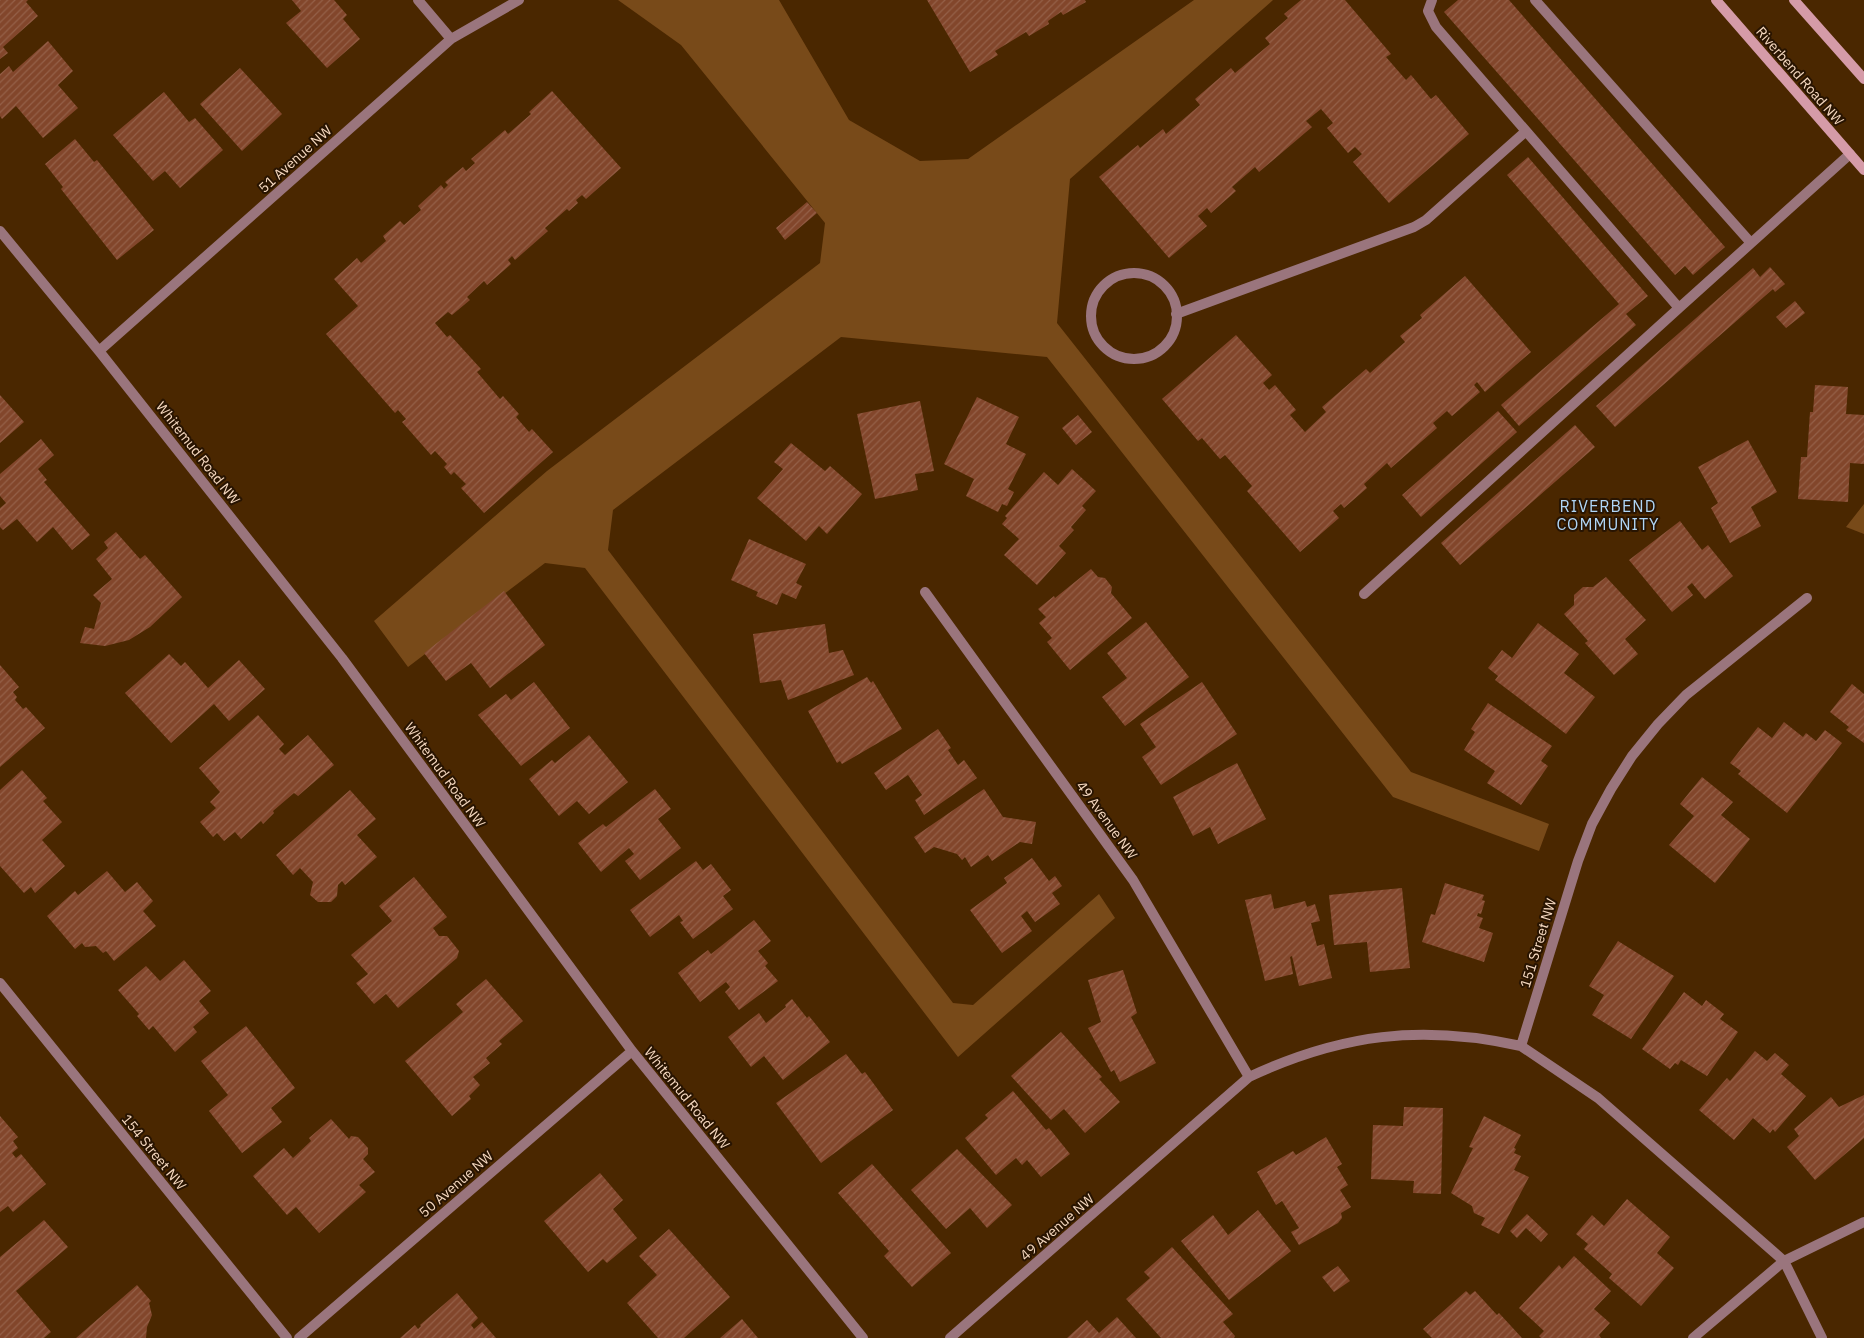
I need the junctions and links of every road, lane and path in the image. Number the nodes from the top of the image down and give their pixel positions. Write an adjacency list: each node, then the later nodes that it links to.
1 (418, 0): 7 (street)
2 (519, 0): 7 (street, 51 Avenue NW)
3 (1432, 0): 9 (street)
4 (1535, 0): 13 (street)
5 (1716, 0): 10 (street, Riverbend Road NW)
6 (1794, 0): 8 (street)
7 (451, 39): 16 (street, 51 Avenue NW)
8 (1864, 79)
9 (1525, 132): 14 (street); 15 (street)
10 (1850, 154): 11 (street, Riverbend Road NW); 13 (street)
11 (1864, 170)
12 (0, 231): 16 (street, Whitemud Road NW)
13 (1751, 243): 14 (street)
14 (1679, 308): 18 (street)
15 (1176, 314): 15 (street)
16 (99, 351): 22 (street, Whitemud Road NW)
17 (925, 592): 23 (street, 49 Avenue NW)
18 (1364, 594)
19 (1807, 598): 21 (street, 151 Street NW)
20 (0, 983): 26 (street, 154 Street NW)
21 (1521, 1046): 23 (street, 49 Avenue NW); 25 (street)
22 (632, 1051): 27 (street, 50 Avenue NW); 28 (street, Whitemud Road NW)
23 (1249, 1077): 29 (street, 49 Avenue NW)
24 (1864, 1222): 25 (street)
25 (1784, 1261): 30 (street); 31 (street)
26 (287, 1338)
27 (299, 1338)
28 (863, 1338)
29 (950, 1338)
30 (1692, 1338)
31 (1822, 1338)

